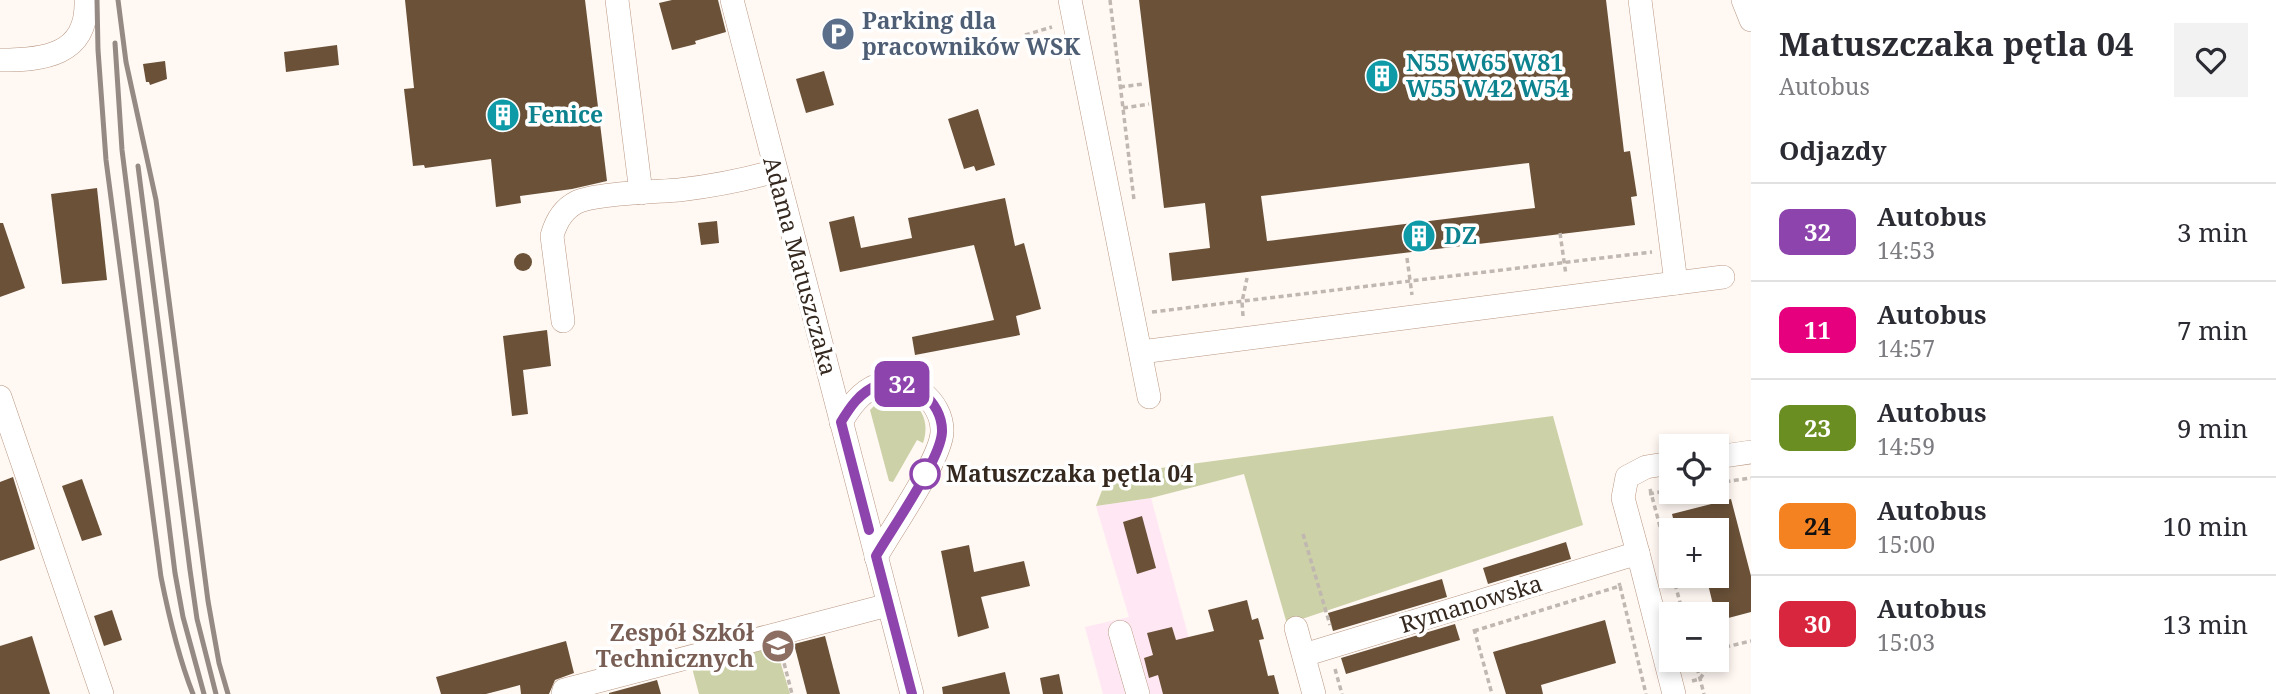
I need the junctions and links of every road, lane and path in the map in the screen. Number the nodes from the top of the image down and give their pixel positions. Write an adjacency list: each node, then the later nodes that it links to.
1 (86, 0): 11 (street)
2 (617, 0): 17 (street)
3 (732, 0): 16 (street, Adama Matuszczaka)
4 (1070, 0): 29 (street)
5 (1110, 0): 13 (path)
6 (1640, 0): 20 (street)
7 (1743, 0): 8 (street)
8 (1751, 20)
9 (1061, 25): 10 (path)
10 (1025, 35)
11 (0, 60)
12 (1143, 84): 13 (path)
13 (1120, 88): 15 (path)
14 (1149, 104): 15 (path)
15 (1123, 108): 18 (path)
16 (775, 171): 17 (street); 36 (street, Adama Matuszczaka)
17 (641, 193): 31 (street)
18 (1135, 210)
19 (1560, 233): 22 (path)
20 (1671, 250): 22 (path); 26 (street)
21 (1407, 258): 25 (path)
22 (1565, 263): 25 (path); 27 (path)
23 (1723, 277): 26 (street)
24 (1247, 278): 28 (path)
25 (1410, 281): 28 (path); 30 (path)
26 (1676, 283): 27 (street)
27 (1569, 298): 30 (street)
28 (1242, 302): 29 (path); 32 (path)
29 (1133, 318): 33 (street)
30 (1415, 318): 32 (street)
31 (563, 321)
32 (1244, 339): 33 (street)
33 (1141, 352): 35 (street)
34 (0, 397): 60 (street)
35 (1149, 397)
36 (841, 422): 46 (street, Adama Matuszczaka); 46 (street)
37 (1751, 452): 38 (street)
38 (1729, 455)
39 (1659, 465): 40 (street)
40 (1646, 467): 43 (path); 45 (street)
41 (1751, 478): 42 (path)
42 (1729, 481)
43 (1659, 520)
44 (1303, 534): 56 (path)
45 (1638, 553): 47 (street, Rymanowska); 69 (street)
46 (876, 556): 49 (street, Adama Matuszczaka)
47 (1613, 561): 48 (path); 50 (street, Rymanowska)
48 (1620, 586): 52 (path); 68 (path)
49 (888, 605): 61 (street); 63 (street, Adama Matuszczaka)
50 (1467, 606): 52 (path); 56 (street, Rymanowska)
51 (1296, 628): 58 (street)
52 (1474, 631): 67 (path)
53 (1120, 632): 64 (street)
54 (1751, 641): 57 (path)
55 (779, 644): 62 (path)
56 (1329, 646): 58 (street, Rymanowska); 66 (path)
57 (1729, 646)
58 (1304, 655): 65 (street)
59 (1698, 672): 70 (path)
60 (103, 694)
61 (563, 694)
62 (792, 694)
63 (912, 694)
64 (1138, 694)
65 (1314, 694)
66 (1342, 694)
67 (1492, 694)
68 (1647, 694)
69 (1674, 694)
70 (1704, 694)

